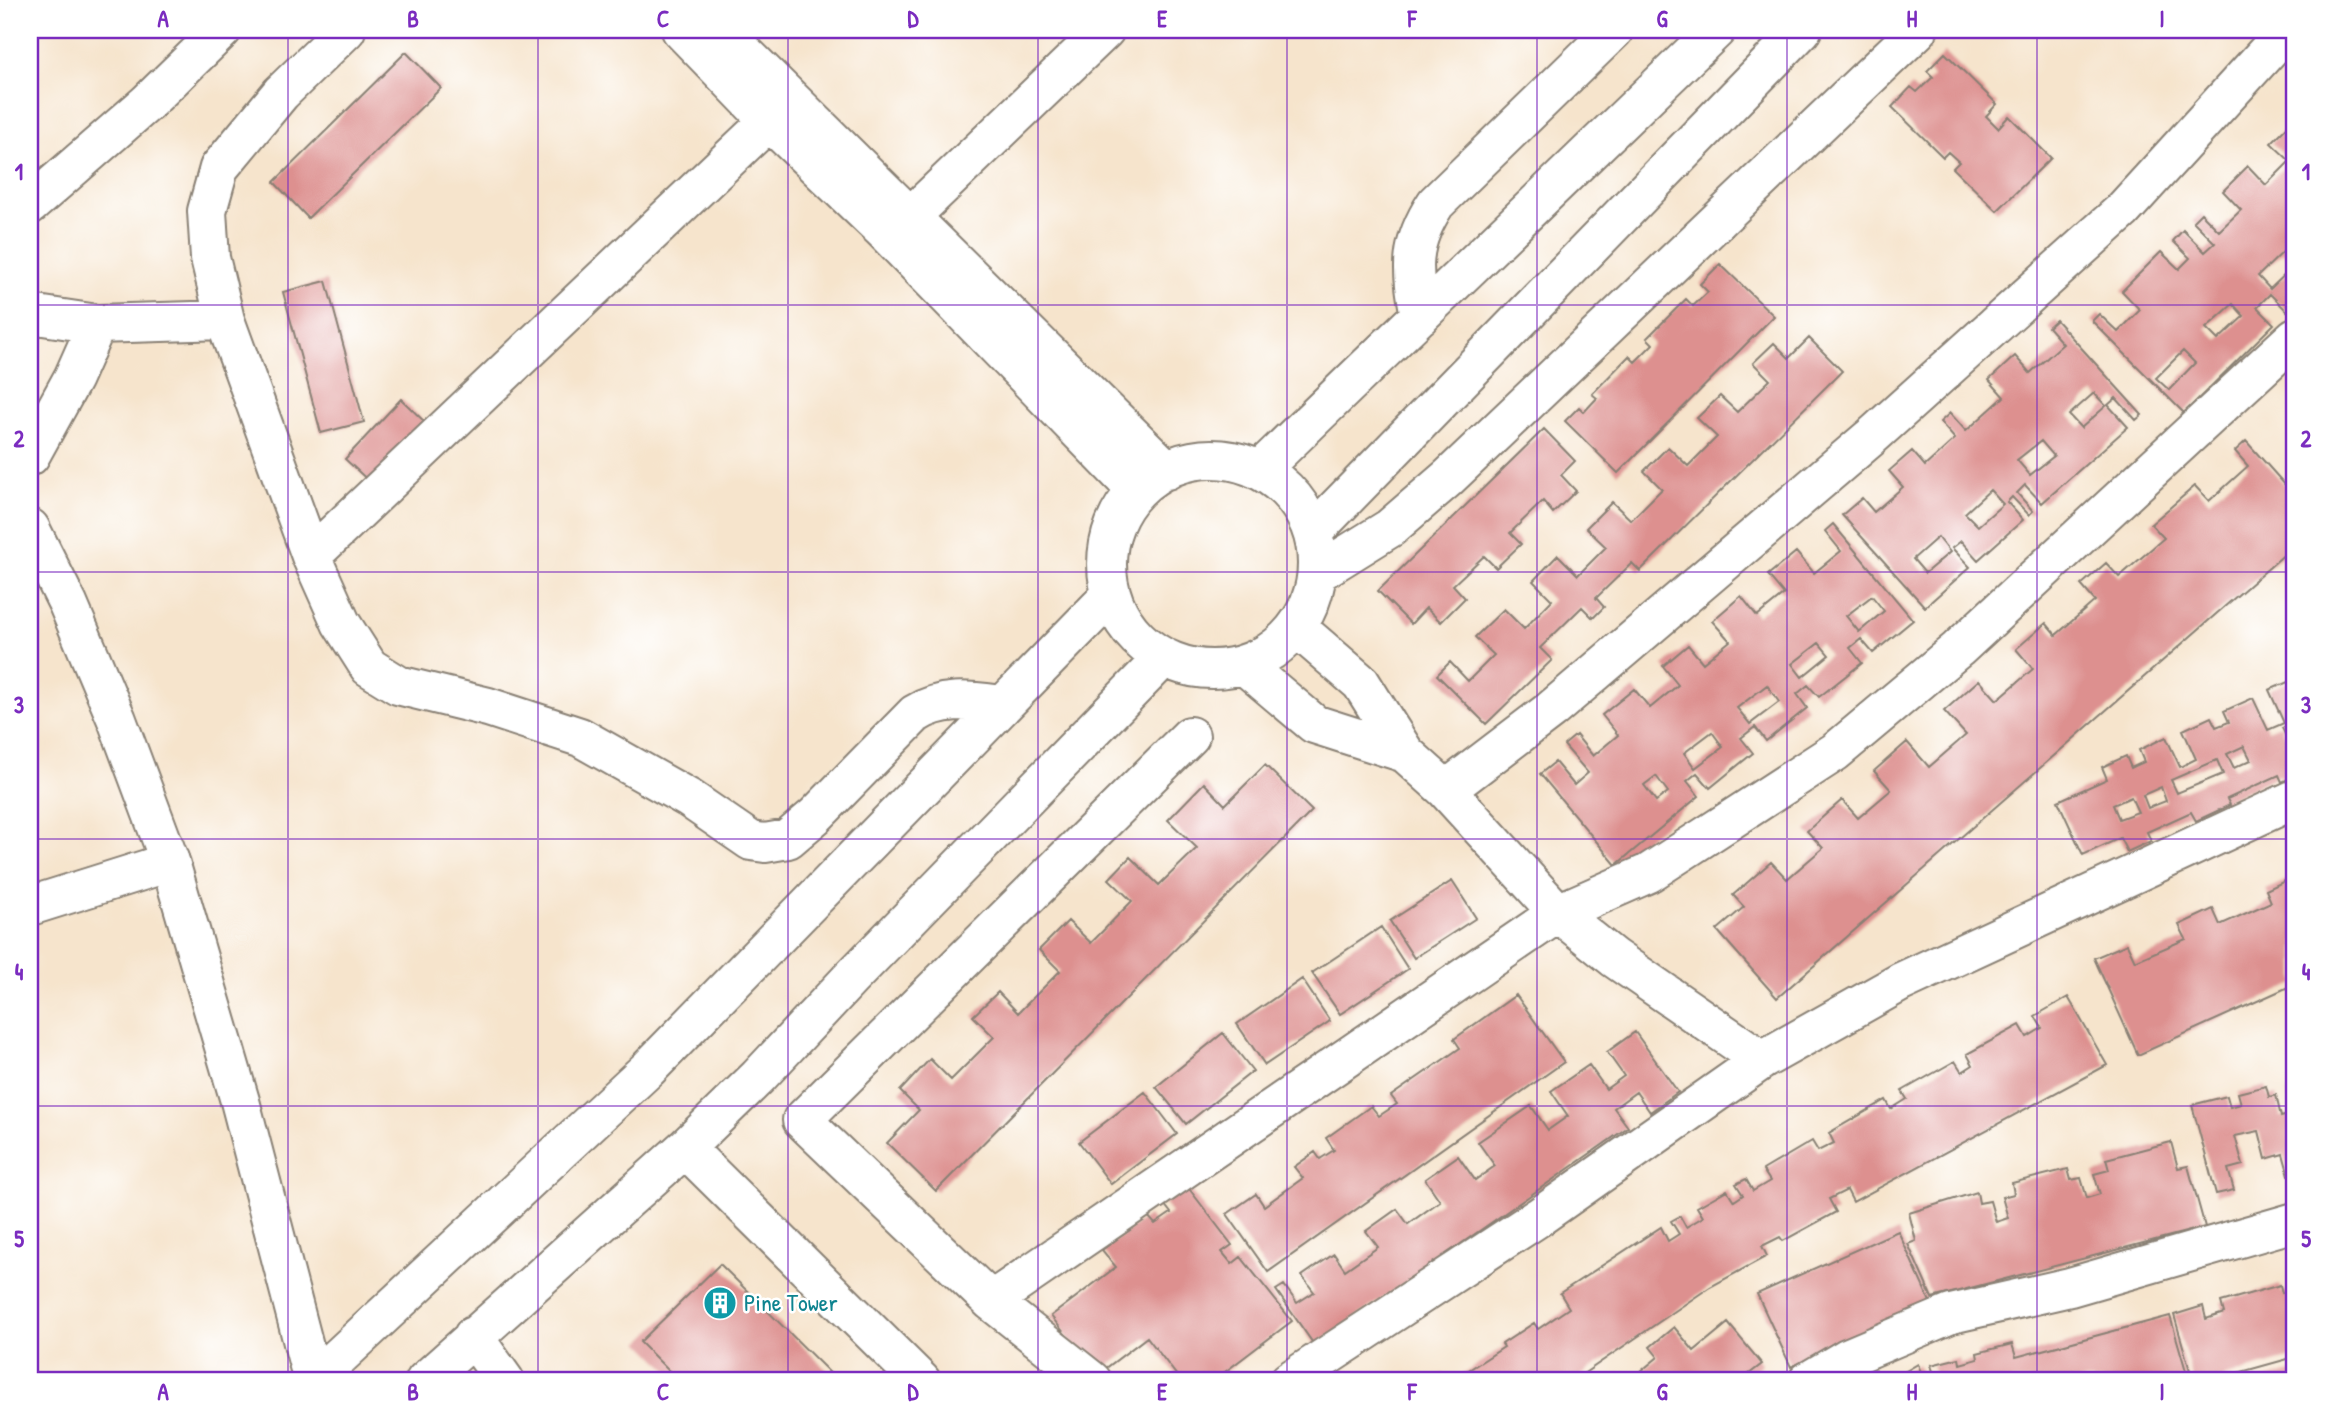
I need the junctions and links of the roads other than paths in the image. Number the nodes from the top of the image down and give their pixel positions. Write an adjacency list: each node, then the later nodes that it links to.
1 (222, 30): 12 (street)
2 (346, 30): 16 (street)
3 (681, 30): 11 (street)
4 (722, 30): 13 (street)
5 (1105, 30): 13 (street)
6 (1614, 30): 15 (street)
7 (1716, 30): 15 (street)
8 (1802, 30): 23 (street)
9 (1918, 30): 25 (street)
10 (2287, 30): 33 (street)
11 (769, 121): 21 (street); 24 (street)
12 (30, 205)
13 (910, 217): 21 (street)
14 (30, 314): 17 (street)
15 (1420, 316): 20 (street)
16 (225, 320): 17 (street); 24 (street)
17 (97, 324): 19 (street)
18 (2295, 337): 37 (street)
19 (30, 456)
20 (1261, 469): 21 (street); 23 (street)
21 (1151, 480): 26 (street)
22 (30, 528): 35 (street)
23 (1314, 531): 25 (street)
24 (311, 556): 30 (street)
25 (1319, 572): 27 (street)
26 (1110, 596): 28 (street); 30 (street)
27 (1296, 627): 29 (street); 32 (street)
28 (1163, 658): 29 (street); 39 (street)
29 (1244, 665): 32 (street)
30 (1003, 705): 43 (street)
31 (1190, 736): 41 (street)
32 (1405, 753): 33 (street)
33 (1446, 790): 37 (street)
34 (2295, 799): 38 (street)
35 (170, 862): 36 (street); 43 (street)
36 (30, 906)
37 (1558, 913): 38 (street); 41 (street)
38 (1762, 1060): 48 (street)
39 (685, 1148): 42 (street); 46 (street)
40 (2295, 1222): 49 (street)
41 (991, 1301): 47 (street)
42 (473, 1336): 44 (street); 45 (street)
43 (313, 1381)
44 (425, 1381)
45 (505, 1381)
46 (921, 1381)
47 (1092, 1381)
48 (1289, 1381)
49 (1808, 1381)

